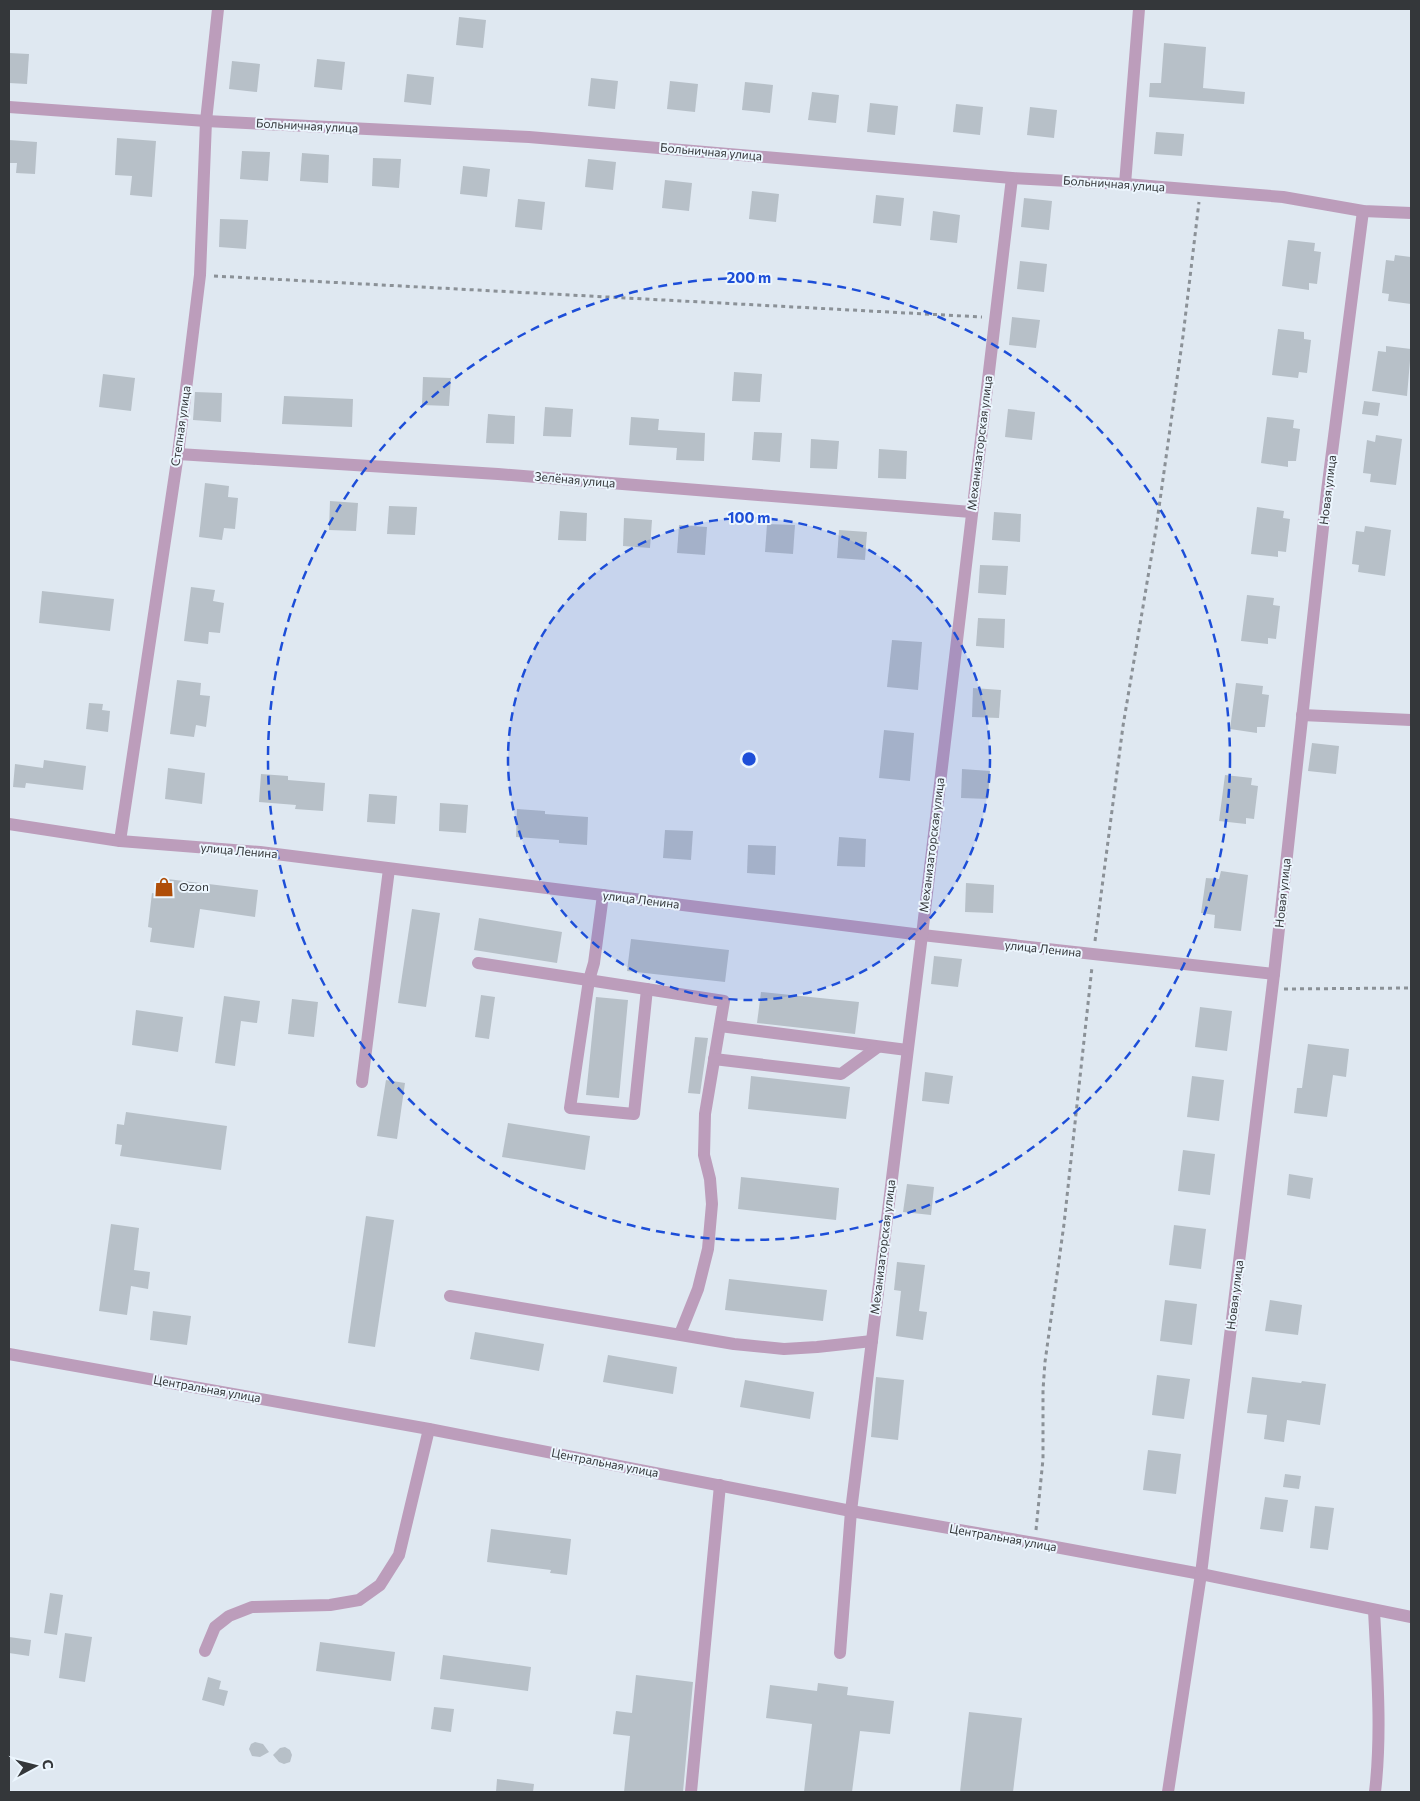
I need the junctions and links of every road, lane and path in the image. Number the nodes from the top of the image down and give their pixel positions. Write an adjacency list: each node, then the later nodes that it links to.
1 (218, 9): 4 (street, Степная улица)
2 (1139, 9): 6 (street)
3 (9, 107): 4 (street, Больничная улица)
4 (206, 121): 5 (street, Больничная улица); 10 (street, Степная улица)
5 (1012, 178): 6 (street, Больничная улица); 11 (street, Механизаторская улица)
6 (1125, 184): 7 (street, Больничная улица)
7 (1200, 190): 8 (street, Больничная улица); 21 (path)
8 (1363, 211): 9 (street, Больничная улица); 14 (street, Новая улица)
9 (1411, 213)
10 (200, 275): 11 (path); 12 (street, Степная улица)
11 (995, 318): 13 (street, Механизаторская улица)
12 (178, 454): 13 (street, Зелёная улица); 17 (street, Степная улица)
13 (971, 512): 20 (street, Механизаторская улица)
14 (1302, 715): 15 (street); 23 (street, Новая улица)
15 (1411, 720)
16 (9, 824): 17 (street, улица Ленина)
17 (120, 841): 18 (street, улица Ленина)
18 (389, 869): 19 (street, улица Ленина); 32 (street)
19 (603, 895): 20 (street, улица Ленина); 24 (street)
20 (922, 936): 21 (street, улица Ленина); 30 (street, Механизаторская улица)
21 (1093, 954): 23 (street, улица Ленина); 40 (path)
22 (478, 962): 24 (street)
23 (1274, 974): 27 (street, Новая улица)
24 (589, 980): 26 (street); 26 (street)
25 (1411, 988): 27 (path)
26 (647, 989): 28 (street)
27 (1272, 989): 41 (street, Новая улица)
28 (720, 1026): 29 (street); 31 (street)
29 (878, 1047): 30 (street); 31 (street)
30 (907, 1050): 35 (street, Механизаторская улица)
31 (714, 1059): 34 (street)
32 (362, 1082)
33 (450, 1296): 34 (street)
34 (680, 1334): 35 (street)
35 (872, 1341): 39 (street, Механизаторская улица)
36 (9, 1354): 37 (street, Центральная улица)
37 (429, 1429): 38 (street, Центральная улица); 44 (street)
38 (720, 1485): 39 (street, Центральная улица); 46 (street)
39 (850, 1512): 40 (street, Центральная улица); 45 (street, Механизаторская улица)
40 (1034, 1543): 41 (street, Центральная улица)
41 (1201, 1574): 42 (street, Центральная улица); 47 (street, Новая улица)
42 (1374, 1610): 43 (street, Центральная улица); 48 (street)
43 (1411, 1617)
44 (205, 1651)
45 (840, 1653)
46 (691, 1792)
47 (1168, 1792)
48 (1375, 1792)

